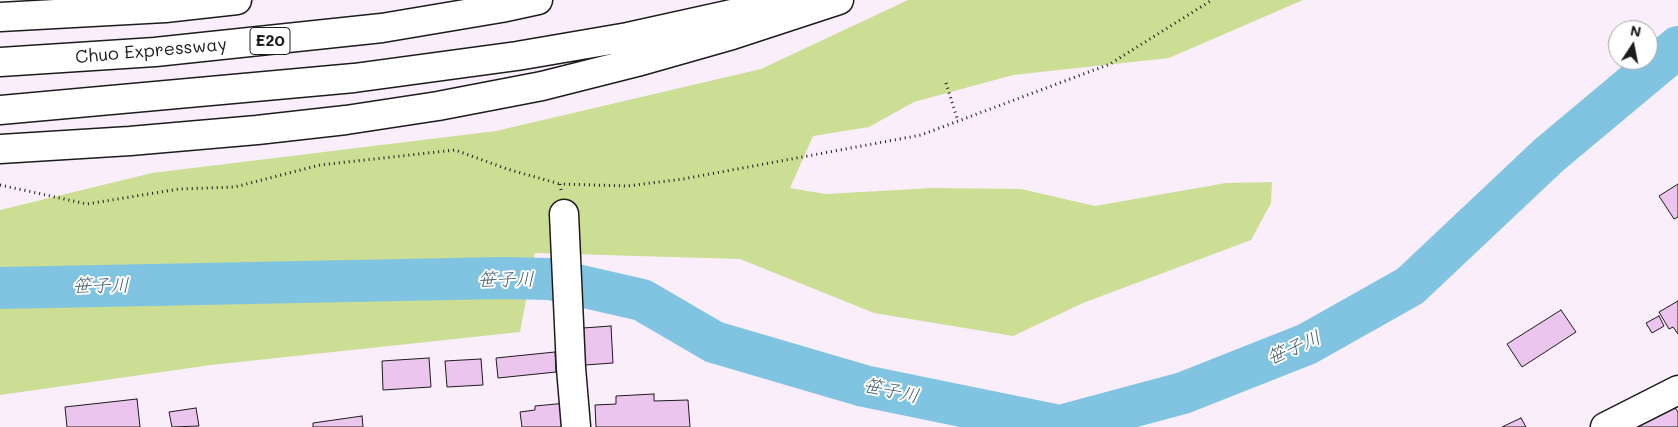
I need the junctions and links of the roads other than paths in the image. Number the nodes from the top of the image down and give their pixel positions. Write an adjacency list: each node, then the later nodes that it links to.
1 (238, 0): 5 (main road)
2 (538, 0): 6 (main road, Chuo Expressway / E20)
3 (784, 0): 7 (main road)
4 (839, 0): 8 (main road)
5 (0, 17)
6 (0, 62)
7 (0, 110)
8 (0, 149)
9 (564, 214): 11 (main road)
10 (1678, 390): 12 (main road)
11 (576, 427)
12 (1606, 427)

